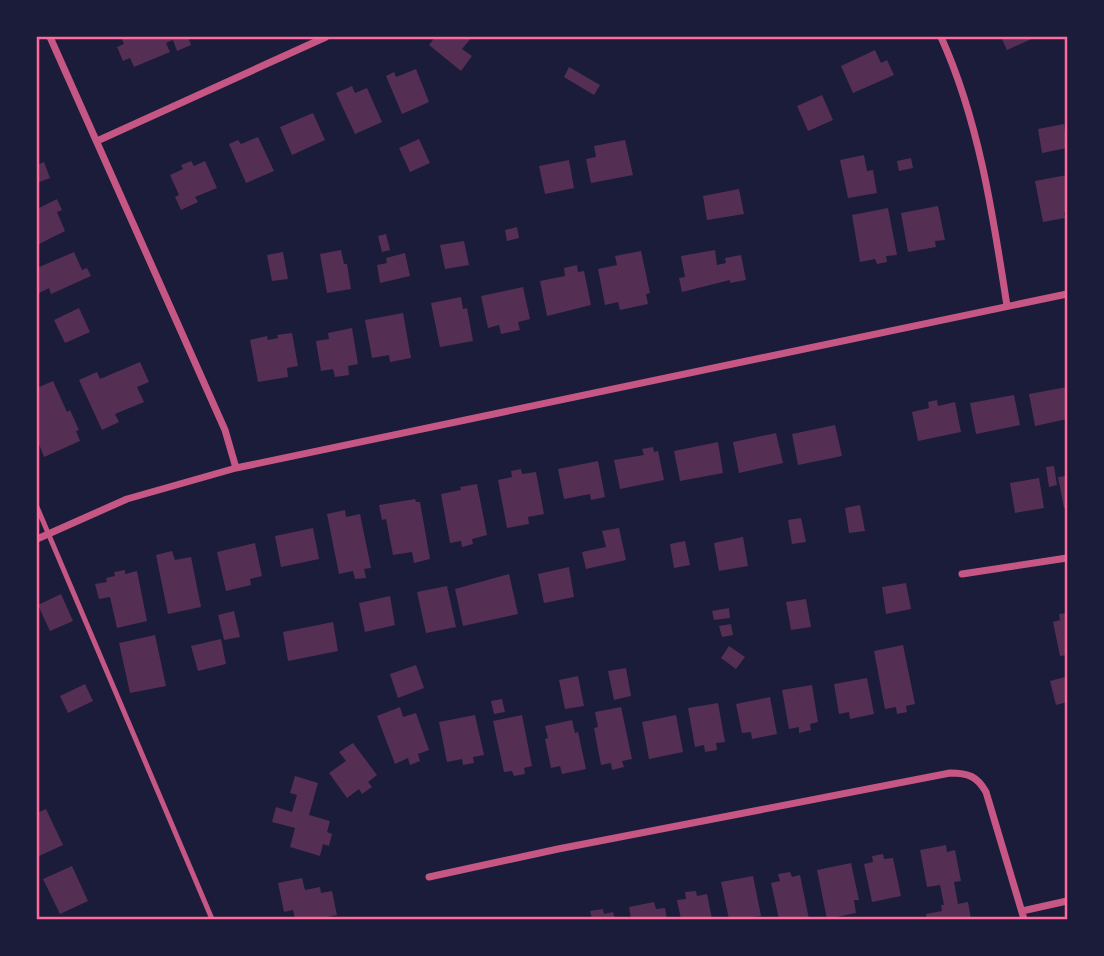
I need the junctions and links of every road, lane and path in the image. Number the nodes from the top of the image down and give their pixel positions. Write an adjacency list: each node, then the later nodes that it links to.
1 (50, 37): 4 (street)
2 (326, 37): 4 (street)
3 (941, 37): 6 (street)
4 (97, 141): 7 (street)
5 (1067, 294): 6 (street)
6 (1007, 306): 7 (street)
7 (236, 468): 9 (street)
8 (37, 507): 9 (lane)
9 (49, 534): 10 (street); 16 (lane)
10 (37, 539)
11 (1067, 558): 12 (street)
12 (962, 574)
13 (429, 877): 15 (street)
14 (1067, 901): 15 (street)
15 (1023, 915)
16 (212, 919)

